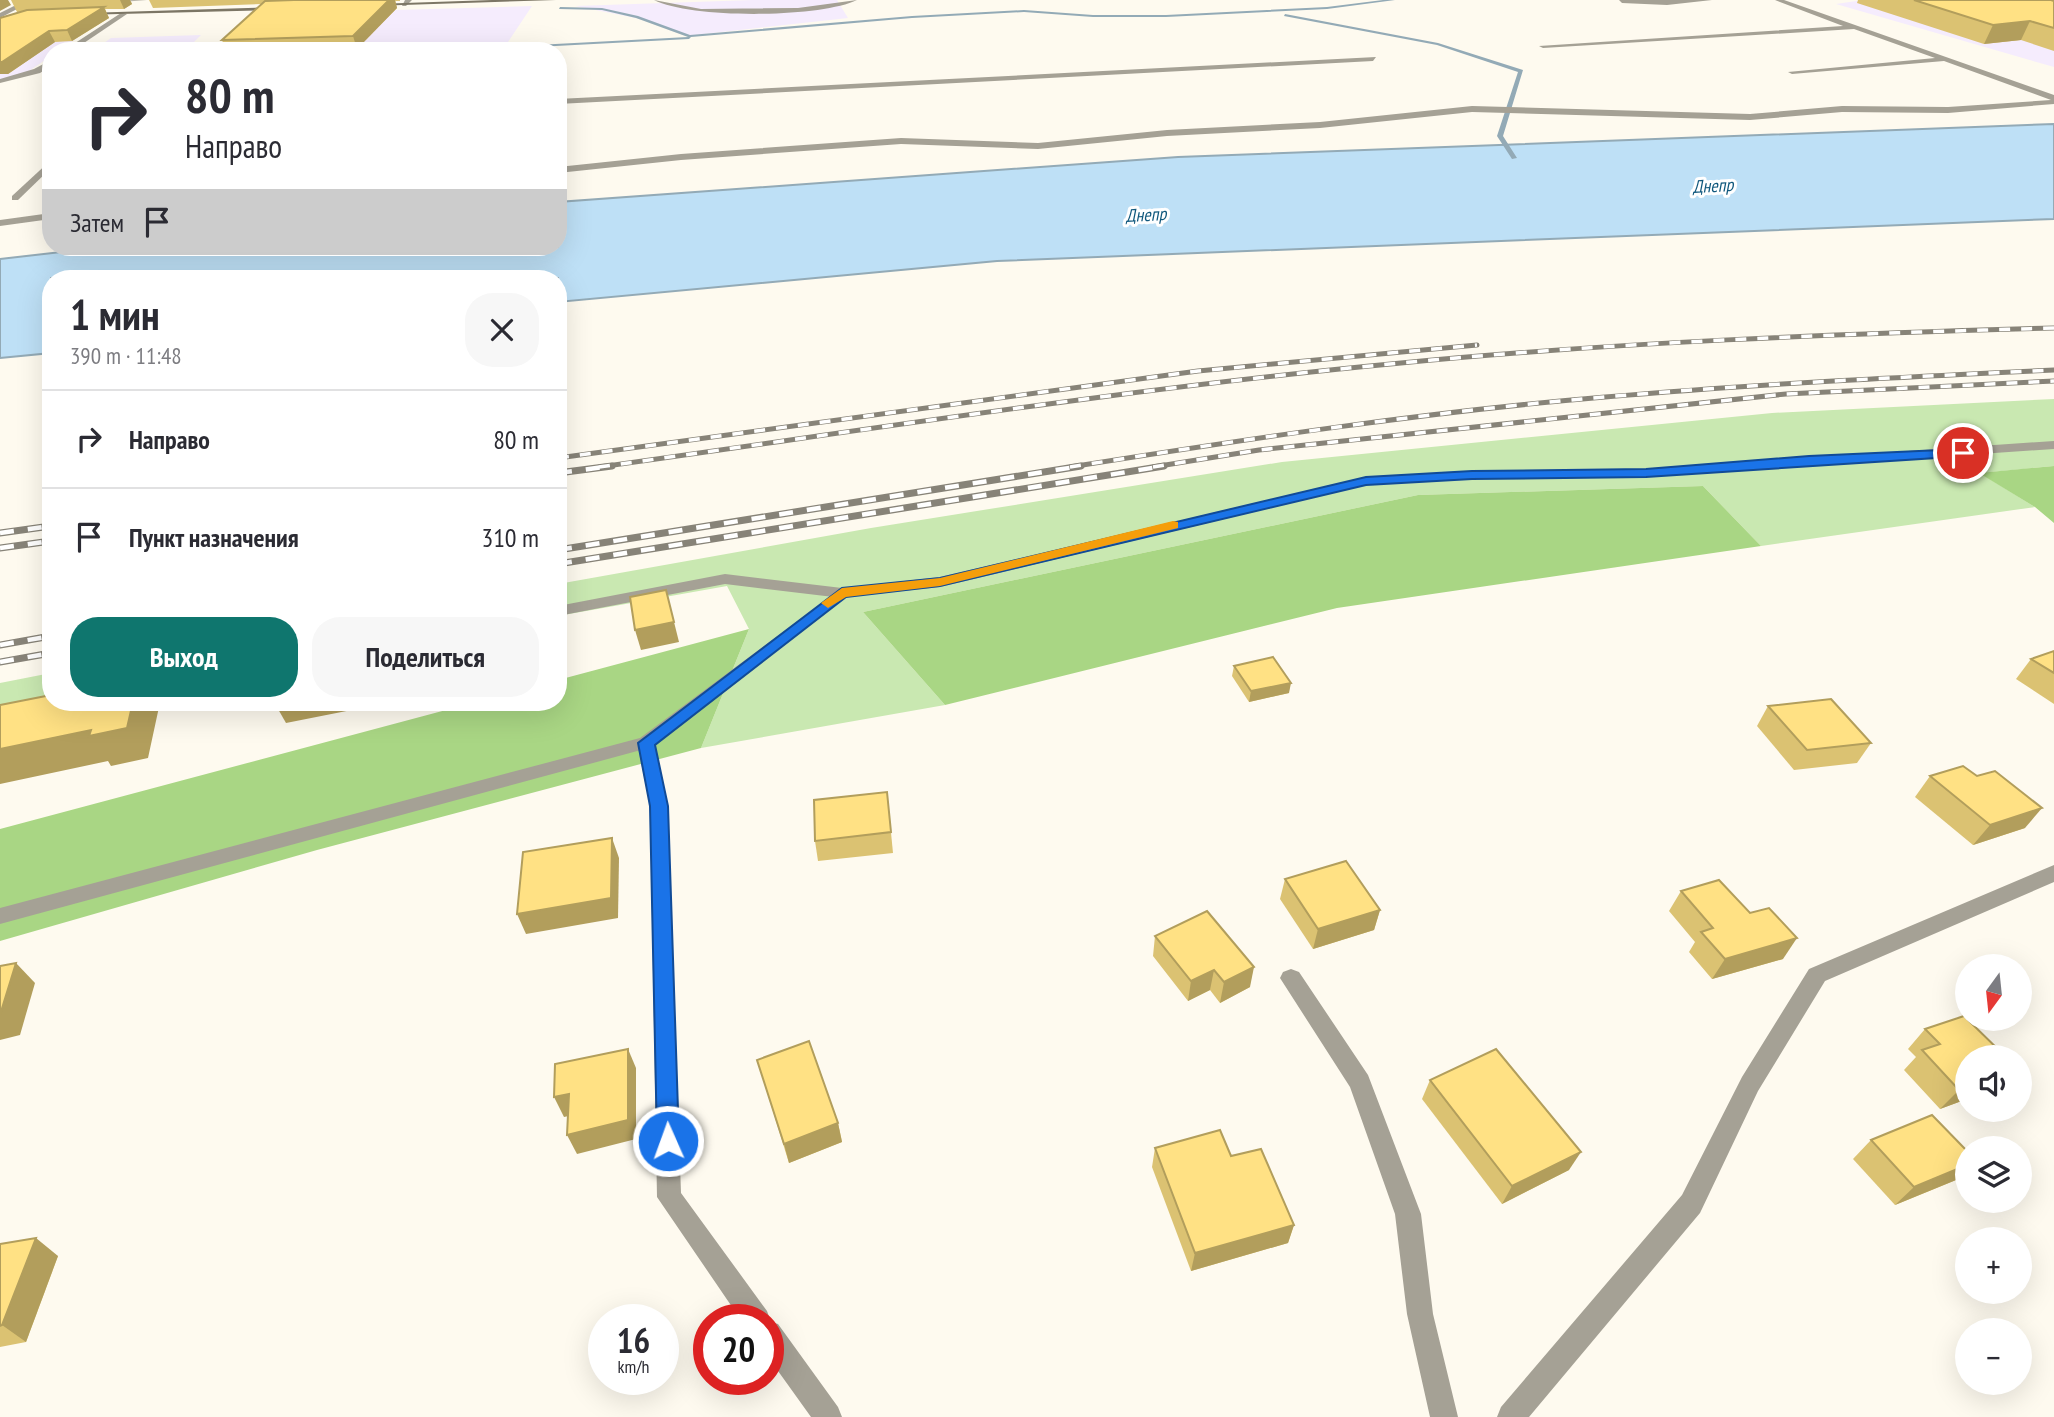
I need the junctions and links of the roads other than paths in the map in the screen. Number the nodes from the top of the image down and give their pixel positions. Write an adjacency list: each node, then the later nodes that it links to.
1 (31, 0): 16 (street)
2 (86, 0): 3 (street)
3 (144, 0)
4 (282, 0): 14 (street)
5 (553, 0): 11 (street)
6 (657, 0): 7 (street)
7 (854, 0)
8 (1709, 0): 10 (street)
9 (1778, 0): 19 (street)
10 (1622, 1)
11 (407, 2): 12 (street)
12 (365, 6)
13 (286, 9): 14 (street)
14 (272, 10): 15 (street)
15 (123, 14): 17 (street); 20 (street)
16 (0, 16): 18 (street)
17 (76, 16)
18 (20, 17)
19 (1856, 27): 21 (street); 23 (street)
20 (81, 42)
21 (1543, 47)
22 (1373, 59): 30 (street)
23 (1948, 59): 27 (street); 29 (street)
24 (42, 68): 25 (street)
25 (37, 71): 26 (street); 28 (street)
26 (42, 71)
27 (1792, 72)
28 (0, 81)
29 (2054, 100): 31 (street)
30 (567, 101)
31 (567, 169)
32 (42, 172): 33 (street)
33 (15, 198)
34 (42, 217): 35 (street)
35 (0, 223)
36 (2054, 445): 37 (street)
37 (842, 593): 38 (street); 39 (street)
38 (567, 609)
39 (646, 743): 41 (street); 43 (street)
40 (2054, 873): 47 (street)
41 (0, 916)
42 (1291, 978): 46 (street)
43 (746, 1304)
44 (784, 1356): 45 (street)
45 (828, 1417)
46 (1444, 1417)
47 (1511, 1417)

